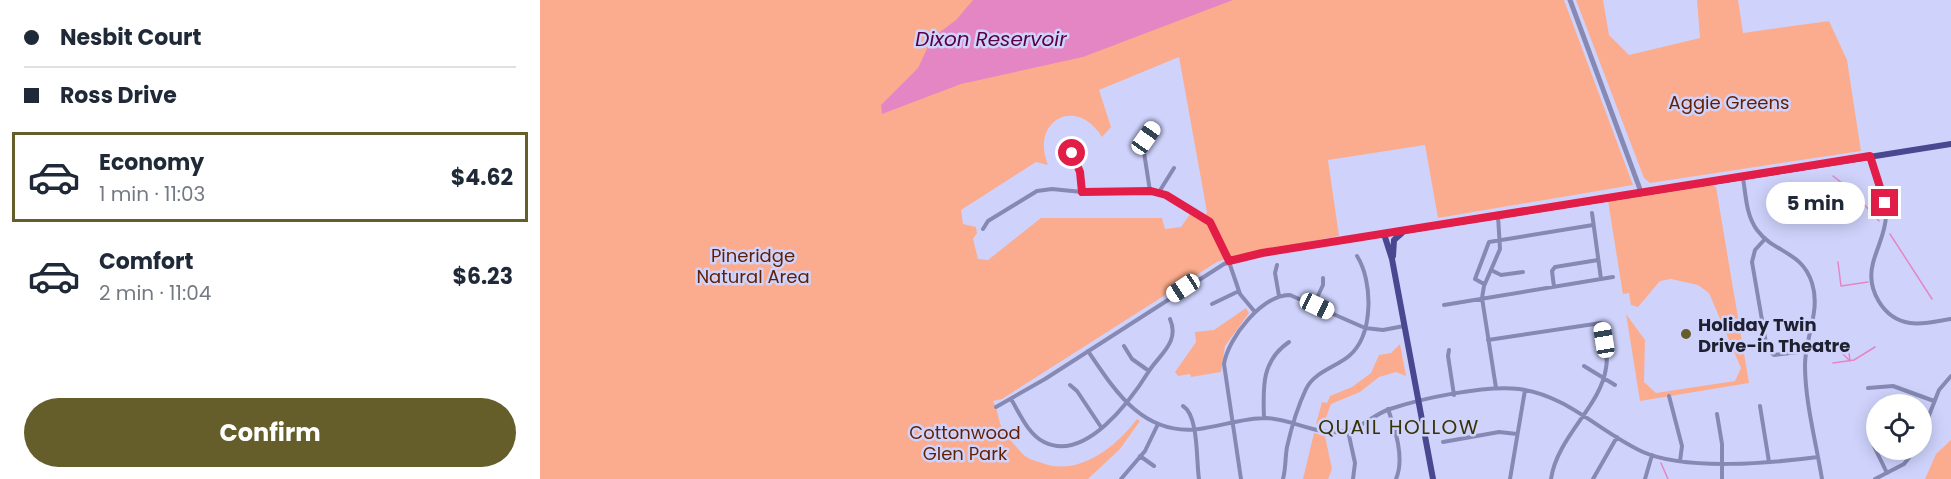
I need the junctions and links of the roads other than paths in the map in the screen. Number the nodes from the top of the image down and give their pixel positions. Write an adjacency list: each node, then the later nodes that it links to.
1 (1570, 0): 11 (street)
2 (1155, 126): 8 (street)
3 (1951, 144): 5 (main road)
4 (1071, 146): 9 (street)
5 (1870, 156): 7 (main road); 40 (street)
6 (1174, 168): 10 (street)
7 (1743, 176): 11 (main road); 18 (street)
8 (1150, 191): 9 (street); 10 (street)
9 (1082, 192): 15 (street)
10 (1159, 192): 23 (street)
11 (1641, 192): 13 (main road)
12 (1592, 213): 14 (street)
13 (1498, 216): 16 (main road); 19 (street)
14 (1593, 225): 19 (street); 22 (street)
15 (983, 229)
16 (1406, 231): 17 (main road); 21 (main road)
17 (1384, 234): 21 (main road); 23 (street)
18 (1765, 239): 48 (street); 48 (street)
19 (1501, 240): 25 (street); 30 (street)
20 (1357, 256): 42 (street)
21 (1392, 259): 41 (main road)
22 (1599, 260): 29 (street); 31 (street)
23 (1229, 261): 32 (street); 47 (street)
24 (1277, 265): 33 (street)
25 (1491, 270): 26 (street); 30 (street)
26 (1524, 272)
27 (1323, 278): 36 (street)
28 (1613, 278): 29 (street)
29 (1601, 279): 31 (street)
30 (1484, 284): 34 (street)
31 (1554, 287): 34 (street)
32 (1239, 291): 35 (street); 38 (street)
33 (1279, 296): 36 (street); 38 (street)
34 (1482, 298): 37 (street); 43 (street)
35 (1212, 304)
36 (1314, 304): 42 (street)
37 (1444, 304)
38 (1255, 312): 73 (street)
39 (1170, 319): 50 (street)
40 (1951, 319)
41 (1405, 326): 42 (street); 62 (main road)
42 (1365, 328): 72 (street)
43 (1488, 340): 52 (street); 56 (street)
44 (1289, 342): 71 (street)
45 (1124, 346): 50 (street)
46 (1449, 350): 58 (street)
47 (1088, 351): 60 (street); 63 (street)
48 (1806, 351): 83 (street)
49 (1584, 366): 52 (street)
50 (1149, 371): 63 (street)
51 (1951, 376): 61 (street)
52 (1604, 380): 54 (street); 70 (street)
53 (1070, 385): 75 (street)
54 (1615, 385)
55 (1868, 387): 61 (street)
56 (1497, 388): 57 (street); 58 (street)
57 (1524, 390): 70 (street); 78 (street)
58 (1454, 395): 62 (street)
59 (1668, 396): 86 (street)
60 (1011, 399): 67 (street); 75 (street)
61 (1934, 401): 66 (street)
62 (1419, 402): 68 (street); 97 (main road)
63 (1127, 405): 74 (street); 75 (street)
64 (1183, 406): 76 (street)
65 (1760, 406): 88 (street)
66 (1932, 406)
67 (996, 407)
68 (1388, 409): 77 (street); 96 (street)
69 (1718, 414): 87 (street)
70 (1582, 416): 79 (street); 99 (street)
71 (1264, 418): 72 (street); 73 (street)
72 (1295, 422): 77 (street); 94 (street)
73 (1233, 423): 76 (street); 93 (street)
74 (1158, 424): 76 (street); 81 (street)
75 (1101, 427)
76 (1194, 429): 92 (street)
77 (1348, 431): 95 (street)
78 (1517, 434): 80 (street); 98 (street)
79 (1617, 437): 82 (street); 100 (street)
80 (1443, 442)
81 (1140, 456): 89 (street); 91 (street)
82 (1652, 456): 86 (street); 101 (street)
83 (1818, 456): 88 (street); 103 (street)
84 (1881, 460): 90 (street)
85 (1907, 460): 90 (street)
86 (1680, 461): 87 (street)
87 (1722, 462): 88 (street); 102 (street)
88 (1769, 462)
89 (1154, 466)
90 (1887, 473): 104 (street)
91 (1121, 479)
92 (1199, 479)
93 (1241, 479)
94 (1283, 479)
95 (1353, 479)
96 (1396, 479)
97 (1433, 479)
98 (1510, 479)
99 (1551, 479)
100 (1593, 479)
101 (1645, 479)
102 (1722, 479)
103 (1822, 479)
104 (1875, 479)

